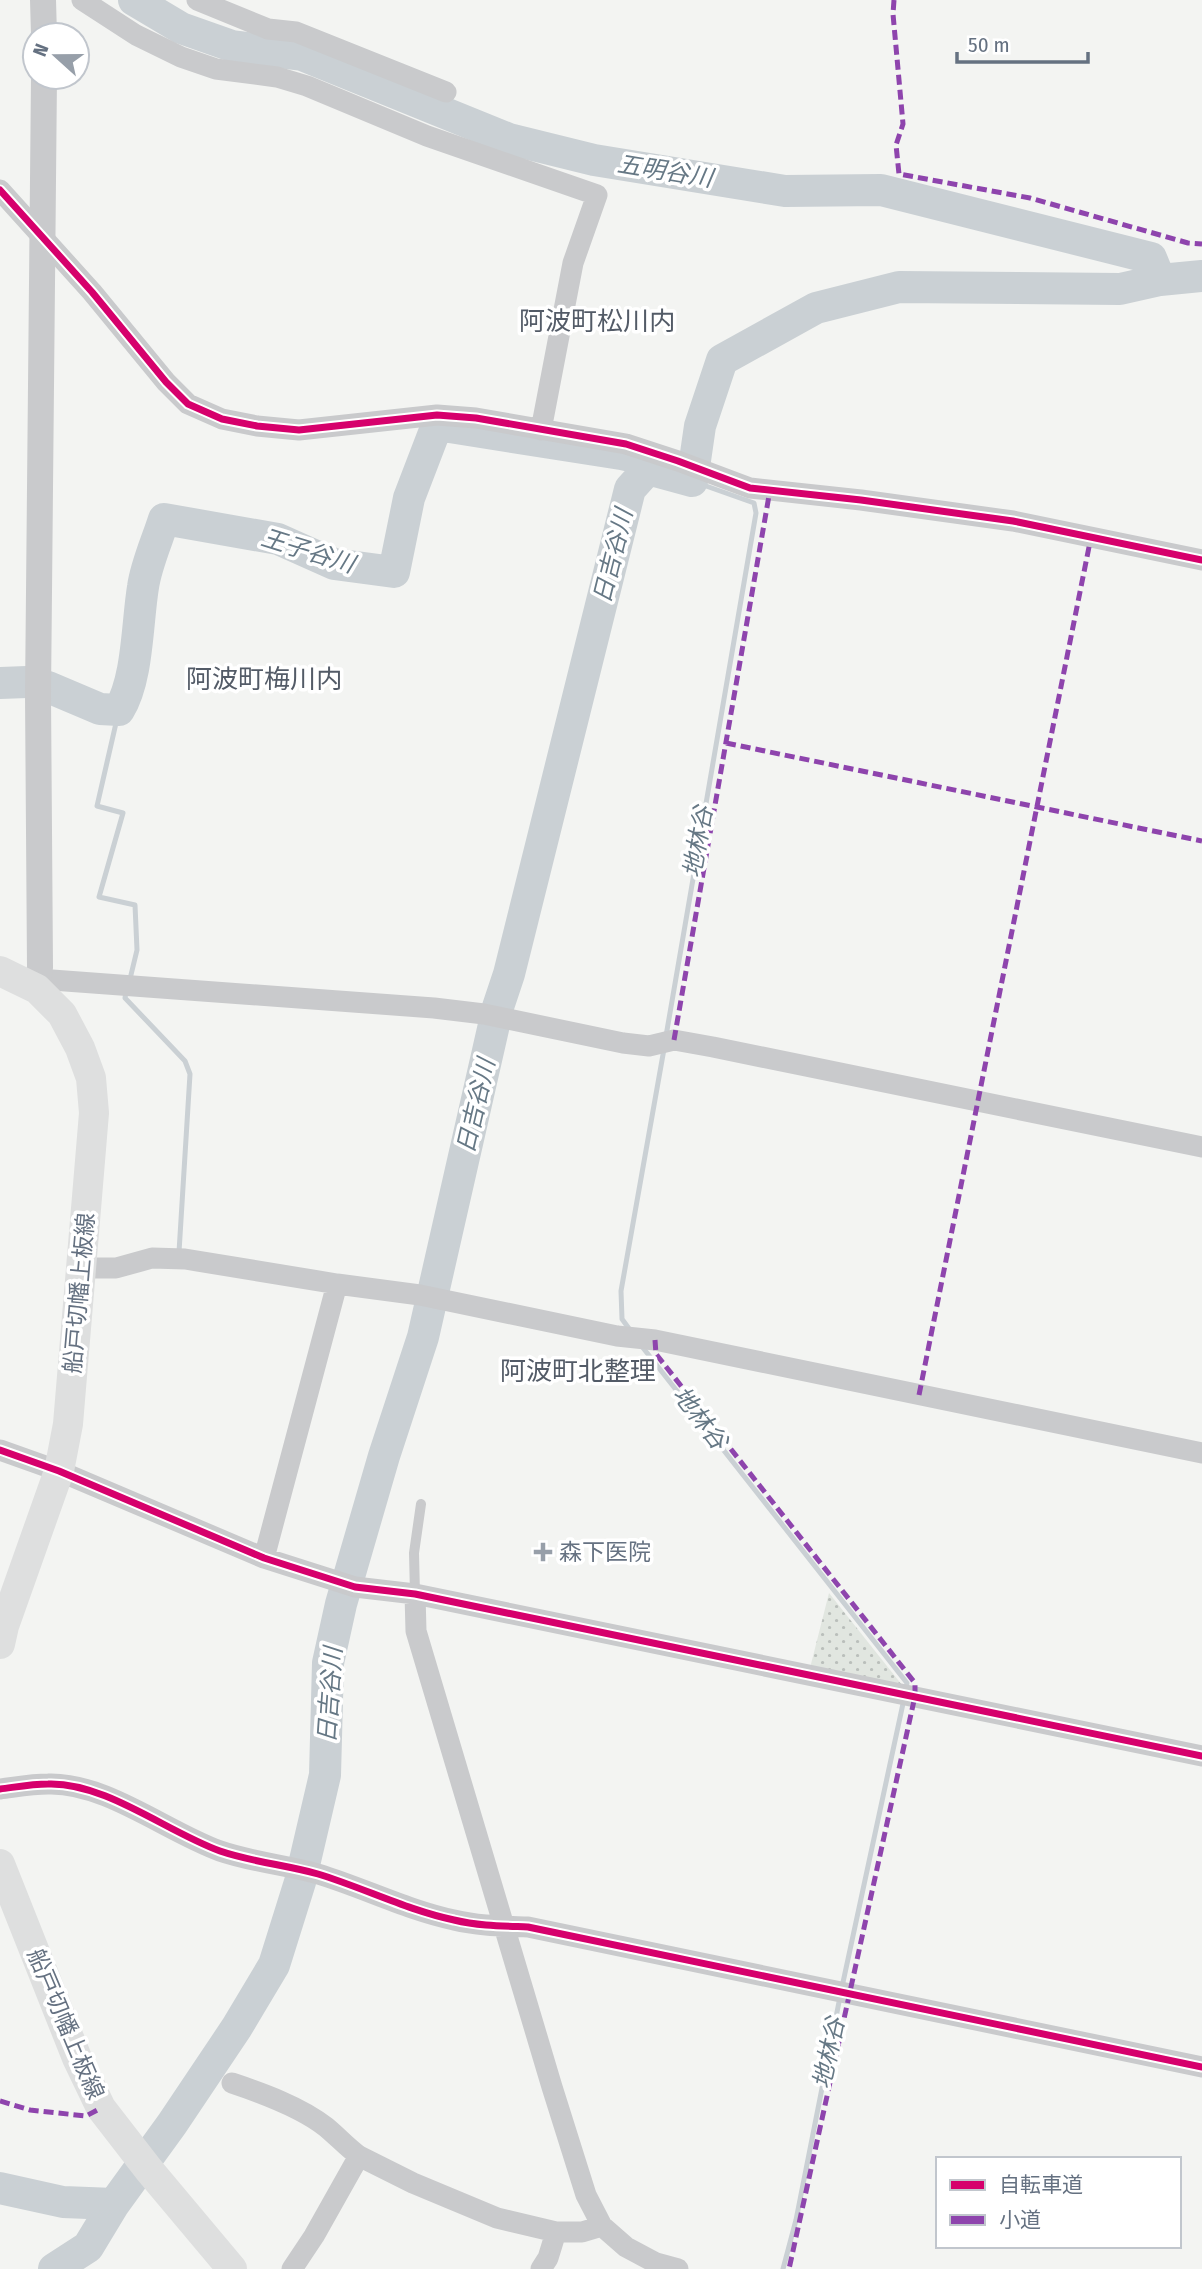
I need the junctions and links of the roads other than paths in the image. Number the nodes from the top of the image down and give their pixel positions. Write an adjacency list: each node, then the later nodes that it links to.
1 (43, 0): 4 (street)
2 (82, 0): 9 (street)
3 (197, 0): 6 (street)
4 (44, 21)
5 (44, 91): 8 (street)
6 (446, 92)
7 (0, 190): 8 (street)
8 (43, 240): 9 (street); 12 (street)
9 (541, 430): 10 (street)
10 (1202, 560)
11 (0, 971): 12 (main road, 船戸切幡上板線)
12 (37, 989): 13 (street); 14 (main road, 船戸切幡上板線)
13 (1202, 1147)
14 (82, 1268): 15 (street); 18 (main road, 船戸切幡上板線)
15 (337, 1284): 17 (street); 20 (street)
16 (0, 1450): 18 (street)
17 (1202, 1453)
18 (59, 1471): 20 (street); 22 (main road, 船戸切幡上板線)
19 (421, 1504): 21 (lane)
20 (264, 1558): 21 (street)
21 (415, 1594): 23 (street); 26 (street)
22 (0, 1644)
23 (1202, 1756)
24 (0, 1789): 26 (street)
25 (0, 1864): 32 (main road, 船戸切幡上板線)
26 (504, 1926): 27 (street); 30 (street)
27 (1202, 2067)
28 (232, 2083): 29 (street)
29 (359, 2156): 31 (street); 33 (street)
30 (602, 2226): 31 (street); 35 (street)
31 (556, 2232): 34 (street)
32 (232, 2269)
33 (292, 2269)
34 (541, 2269)
35 (678, 2269)

